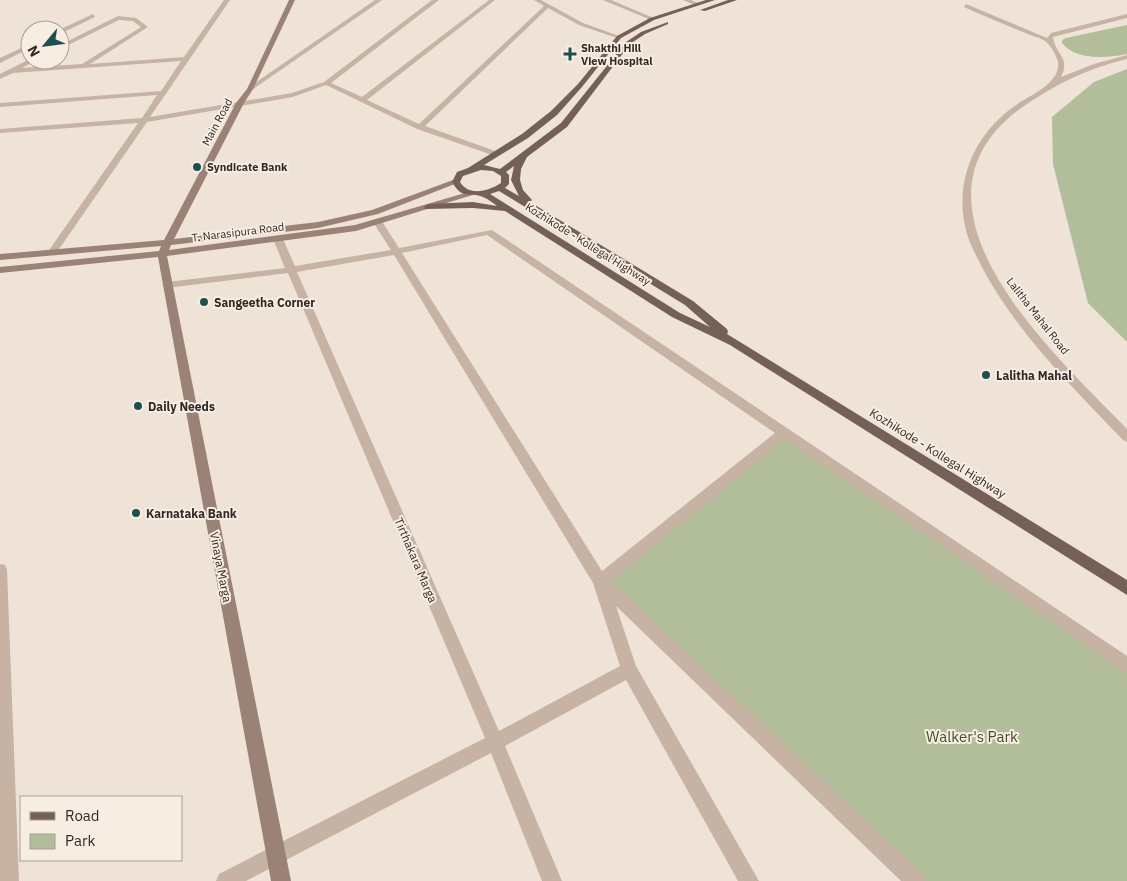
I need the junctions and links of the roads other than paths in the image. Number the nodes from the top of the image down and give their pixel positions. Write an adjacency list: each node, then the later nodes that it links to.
1 (227, 0): 25 (street)
2 (292, 0): 33 (street, Main Road)
3 (379, 0): 33 (street)
4 (436, 0): 32 (street)
5 (492, 0): 35 (street)
6 (536, 0): 12 (street)
7 (606, 0): 16 (street)
8 (686, 0): 11 (street)
9 (712, 0): 11 (main road)
10 (734, 0): 23 (main road)
11 (697, 4): 16 (main road)
12 (547, 6): 18 (street); 39 (street)
13 (966, 6): 19 (street)
14 (93, 16): 17 (street)
15 (1127, 16): 19 (street)
16 (653, 19): 18 (main road)
17 (70, 27)
18 (619, 38): 22 (main road)
19 (1050, 41): 31 (street)
20 (70, 42): 27 (street)
21 (20, 51): 26 (street)
22 (605, 55): 23 (main road); 42 (main road)
23 (618, 57): 41 (main road)
24 (1127, 57): 31 (street, Lalitha Mahal Road)
25 (185, 59): 27 (street); 34 (street)
26 (0, 60)
27 (82, 66): 29 (street)
28 (20, 67): 29 (street)
29 (13, 71): 30 (street)
30 (0, 77)
31 (1056, 81): 62 (street, Lalitha Mahal Road)
32 (326, 83): 35 (street); 36 (street)
33 (250, 89): 36 (street, Main Road)
34 (161, 94): 37 (street); 38 (street)
35 (362, 100): 39 (street)
36 (240, 103): 38 (street); 53 (street, Main Road)
37 (0, 105)
38 (143, 120): 40 (street); 55 (street)
39 (420, 127): 42 (street)
40 (0, 131)
41 (526, 153): 44 (main road); 50 (main road)
42 (495, 154): 43 (main road)
43 (472, 169): 44 (main road); 45 (main road)
44 (501, 172): 46 (main road)
45 (456, 182): 47 (main road, Kozhikode - Kollegal Highway); 53 (street, T. Narasipura Road)
46 (500, 188): 47 (main road); 50 (main road, Kozhikode - Kollegal Highway)
47 (479, 193): 48 (street, T. Narasipura Road); 49 (main road, Kozhikode - Kollegal Highway)
48 (428, 207): 49 (main road); 51 (street, T. Narasipura Road)
49 (512, 212): 60 (main road, Kozhikode - Kollegal Highway)
50 (542, 213): 60 (main road, Kozhikode - Kollegal Highway)
51 (378, 222): 52 (street, T. Narasipura Road); 54 (street)
52 (278, 239): 53 (street, T. Narasipura Road); 58 (street, Tirthakara Marga)
53 (164, 248): 55 (street, T. Narasipura Road); 57 (street, T. Narasipura Road); 59 (street, Vinaya Marga)
54 (396, 252): 58 (street); 61 (street); 64 (street)
55 (52, 253): 56 (street, T. Narasipura Road)
56 (0, 257)
57 (0, 270)
58 (291, 270): 59 (street); 68 (street, Tirthakara Marga)
59 (167, 285): 69 (street, Vinaya Marga)
60 (734, 342): 65 (main road, Kozhikode - Kollegal Highway)
61 (785, 432): 64 (street); 66 (street)
62 (1127, 437)
63 (0, 570): 70 (street)
64 (600, 581): 67 (street); 75 (street)
65 (1127, 588)
66 (1127, 665)
67 (629, 670): 68 (street); 74 (street)
68 (495, 742): 69 (street); 73 (street, Tirthakara Marga)
69 (275, 856): 71 (street); 72 (street, Vinaya Marga)
70 (9, 881)
71 (226, 881)
72 (281, 881)
73 (552, 881)
74 (749, 881)
75 (915, 881)

